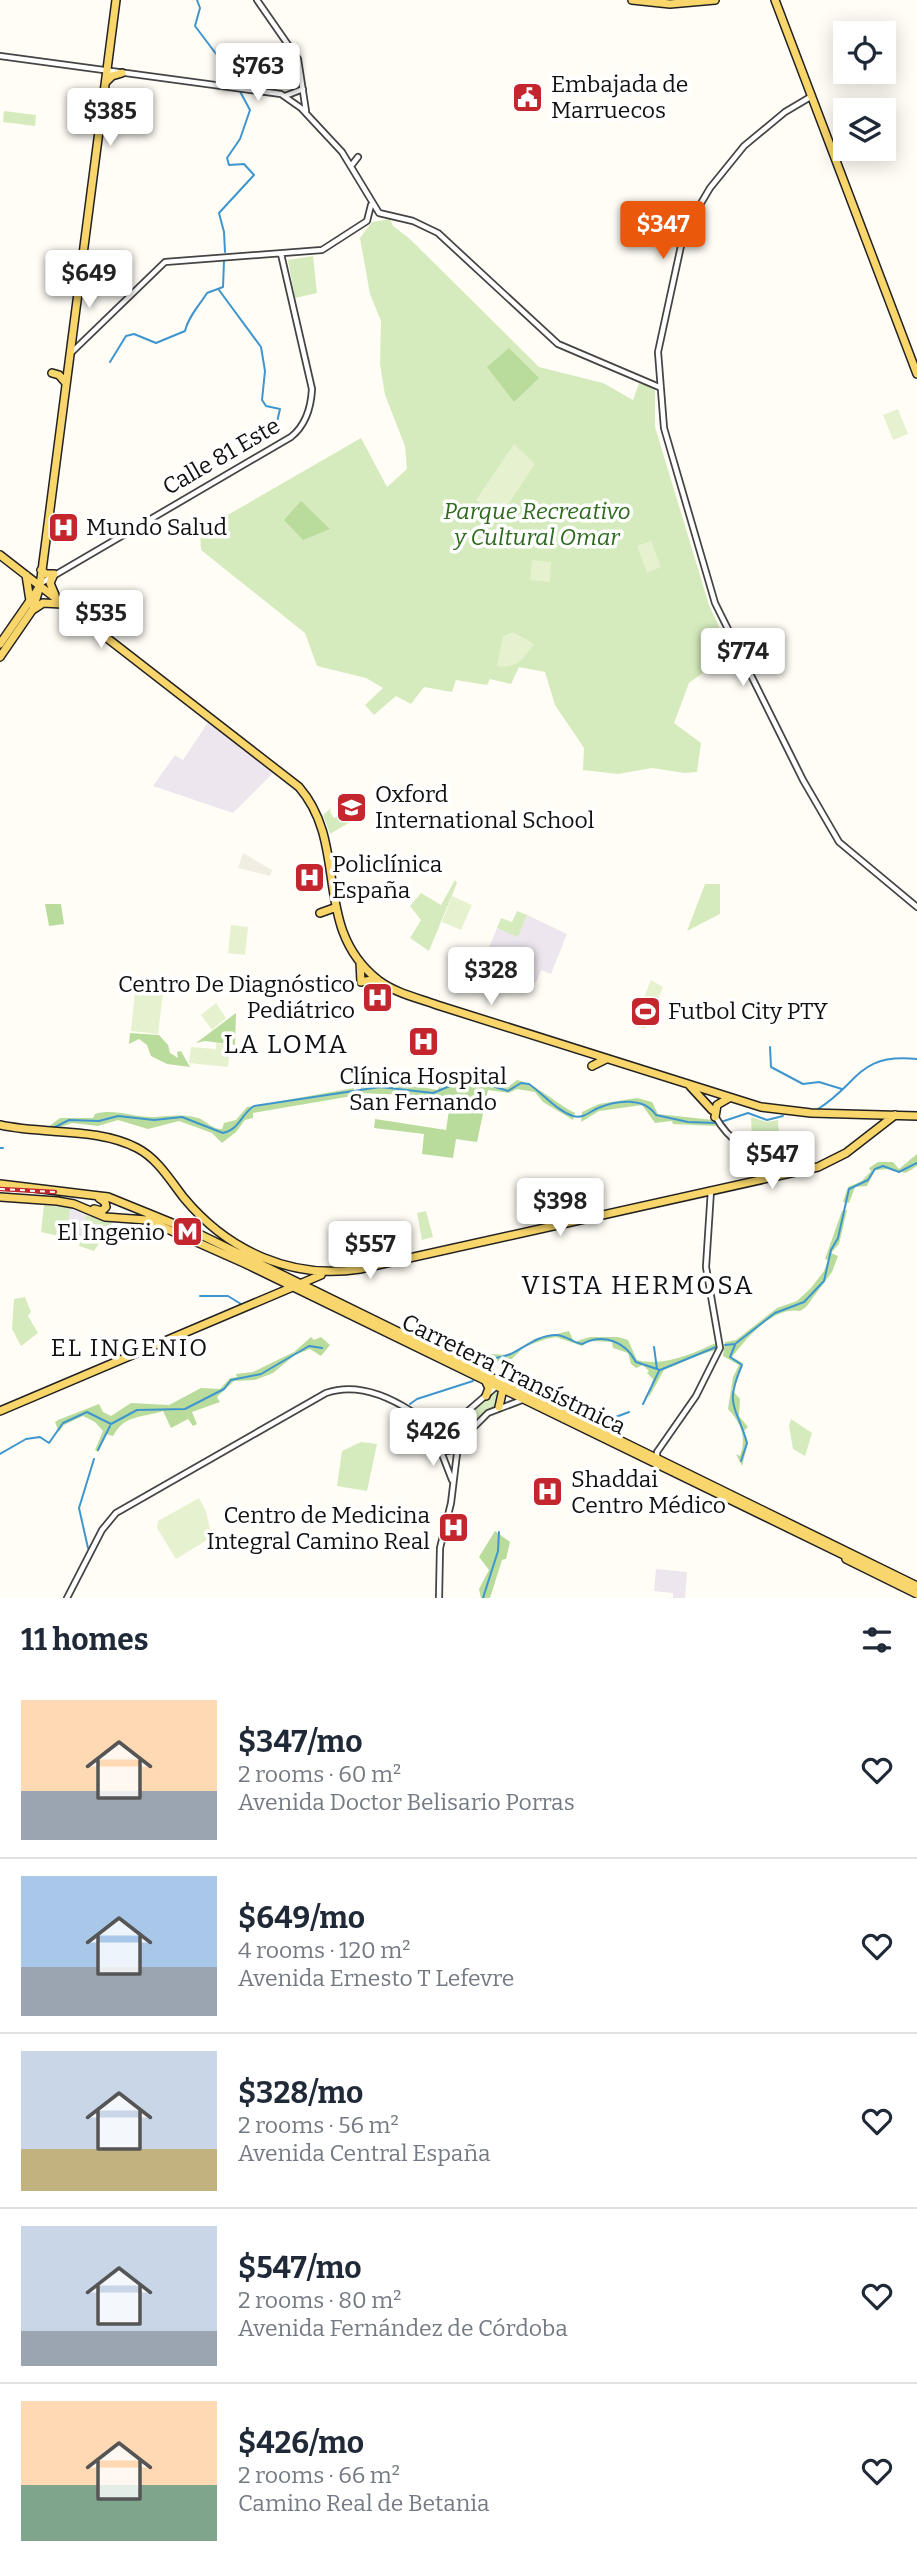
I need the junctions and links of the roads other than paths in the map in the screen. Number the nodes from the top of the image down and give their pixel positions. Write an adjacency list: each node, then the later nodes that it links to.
1 (116, 0): 7 (main road)
2 (257, 0): 10 (street)
3 (632, 0): 4 (main road)
4 (715, 0)
5 (775, 0): 12 (main road)
6 (0, 56): 7 (street)
7 (107, 70): 8 (street); 9 (main road)
8 (122, 72): 9 (main road); 11 (street)
9 (104, 86): 20 (main road)
10 (303, 89): 11 (street); 13 (street)
11 (284, 96): 13 (street)
12 (812, 96): 24 (main road); 26 (street)
13 (307, 115): 15 (street)
14 (358, 157): 15 (street)
15 (351, 167): 16 (street)
16 (371, 204): 17 (street); 18 (street)
17 (382, 214): 18 (street); 26 (street)
18 (367, 221): 19 (street)
19 (281, 254): 21 (street); 30 (street, Calle 81 Este)
20 (71, 338): 21 (main road); 22 (main road)
21 (82, 343): 22 (street)
22 (69, 355): 25 (main road)
23 (52, 373): 25 (main road)
24 (917, 374)
25 (65, 383): 28 (main road)
26 (659, 387): 37 (street)
27 (0, 555): 29 (main road)
28 (41, 568): 29 (main road); 30 (main road); 31 (main road)
29 (25, 574): 31 (main road); 33 (main road)
30 (54, 574): 31 (street, Calle 81 Este); 32 (main road)
31 (40, 586): 32 (main road); 33 (main road)
32 (56, 598): 33 (main road); 34 (main road)
33 (33, 604): 34 (main road); 35 (main road); 36 (main road)
34 (66, 605): 38 (main road)
35 (0, 644)
36 (0, 657)
37 (917, 906)
38 (334, 908): 39 (main road); 40 (main road)
39 (320, 913)
40 (360, 962): 41 (main road); 41 (main road)
41 (377, 979): 42 (main road)
42 (607, 1059): 43 (main road); 44 (main road)
43 (592, 1066)
44 (689, 1085): 45 (main road); 50 (main road)
45 (714, 1093): 46 (main road); 50 (street)
46 (729, 1098): 47 (main road); 50 (main road)
47 (873, 1115): 48 (main road); 52 (main road)
48 (895, 1115): 49 (main road); 52 (main road)
49 (917, 1116)
50 (715, 1117): 53 (street)
51 (0, 1125): 61 (main road)
52 (879, 1129): 54 (main road)
53 (778, 1164): 54 (main road); 55 (street)
54 (805, 1170): 55 (main road)
55 (783, 1174): 57 (main road)
56 (0, 1184): 58 (main road, Carretera Transístmica)
57 (711, 1190): 63 (main road); 77 (street)
58 (88, 1194): 60 (main road); 62 (main road, Carretera Transístmica)
59 (0, 1197): 60 (main road, Carretera Transístmica)
60 (57, 1201): 65 (main road, Carretera Transístmica)
61 (202, 1217): 62 (main road); 63 (main road)
62 (203, 1236): 65 (main road, Carretera Transístmica)
63 (325, 1273): 64 (main road)
64 (316, 1276): 65 (main road); 66 (main road)
65 (295, 1285): 66 (main road, Carretera Transístmica); 67 (main road, Carretera Transístmica); 72 (main road)
66 (316, 1292): 68 (main road, Carretera Transístmica)
67 (485, 1381): 68 (main road, Carretera Transístmica); 69 (main road)
68 (500, 1387): 69 (street); 70 (main road, Carretera Transístmica); 71 (main road); 77 (main road, Carretera Transístmica)
69 (486, 1396): 74 (street)
70 (522, 1400): 71 (street); 77 (main road, Carretera Transístmica)
71 (499, 1407): 75 (street)
72 (0, 1411)
73 (414, 1413): 74 (street); 76 (street); 80 (street)
74 (446, 1429): 75 (street); 76 (street)
75 (458, 1443): 76 (street); 78 (street)
76 (439, 1446): 78 (street)
77 (658, 1462): 79 (main road); 79 (main road)
78 (452, 1480): 81 (street)
79 (917, 1590)
80 (67, 1598)
81 (439, 1598)

